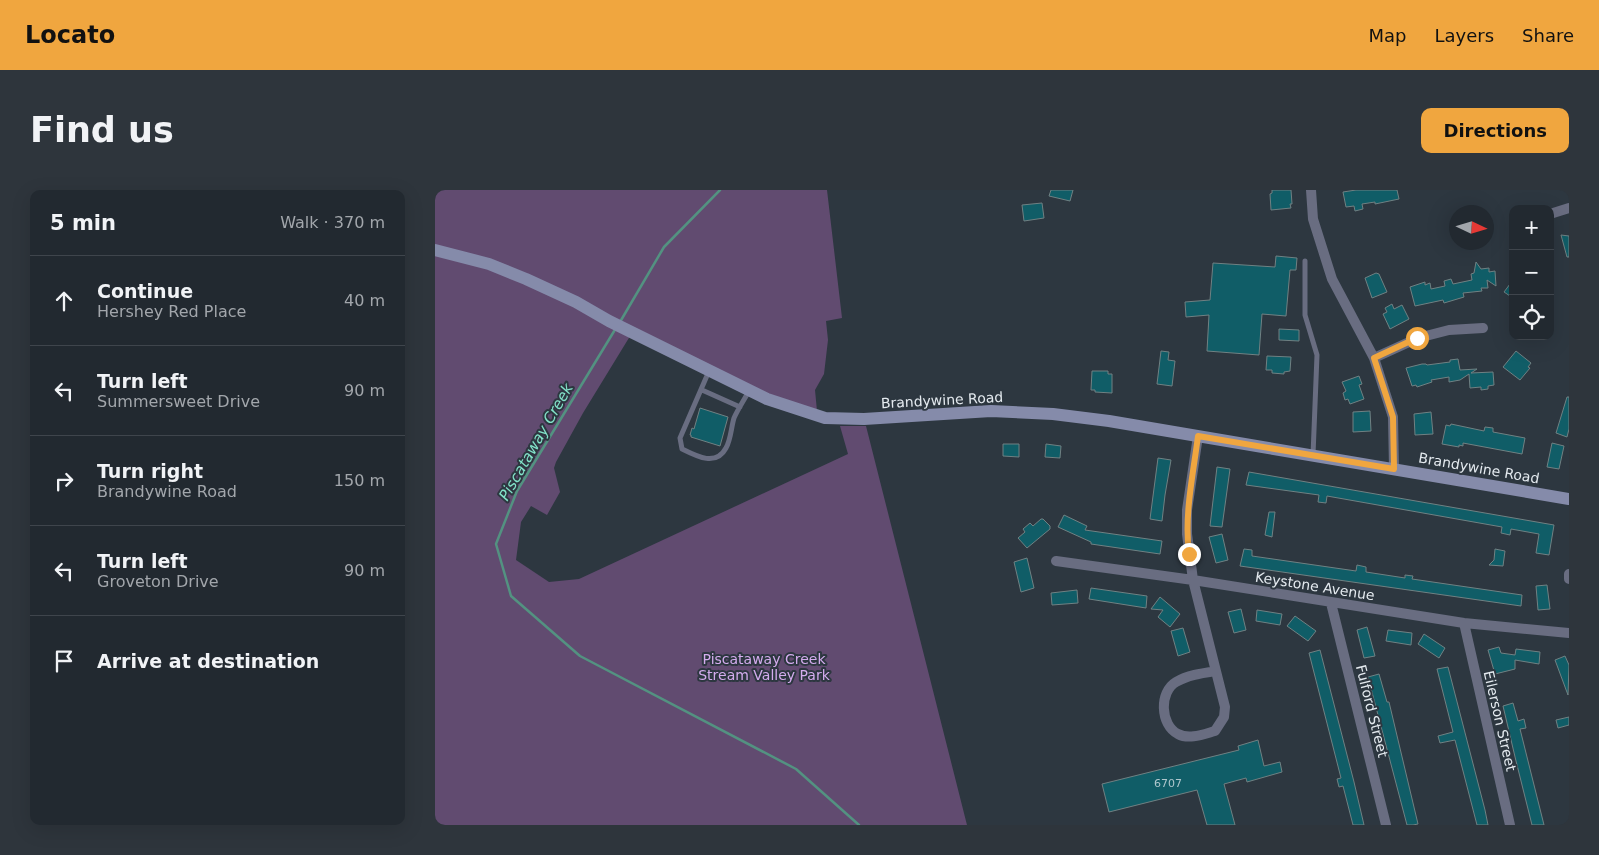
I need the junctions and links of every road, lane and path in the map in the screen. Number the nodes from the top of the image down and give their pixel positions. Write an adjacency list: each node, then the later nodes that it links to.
1 (1311, 190): 7 (street)
2 (1569, 208): 3 (street)
3 (1554, 213)
4 (435, 250): 8 (main road, Brandywine Road)
5 (1305, 261): 13 (lane)
6 (1483, 328): 7 (street)
7 (1374, 358): 14 (street)
8 (709, 371): 9 (lane); 10 (main road, Brandywine Road)
9 (702, 390): 11 (lane); 11 (lane)
10 (749, 390): 11 (lane); 12 (main road, Brandywine Road)
11 (740, 407)
12 (1198, 436): 13 (main road, Brandywine Road); 19 (street)
13 (1313, 455): 14 (main road, Brandywine Road)
14 (1394, 469): 15 (main road, Brandywine Road)
15 (1569, 499)
16 (1057, 562): 19 (street, Keystone Avenue)
17 (1569, 574): 18 (street)
18 (1569, 579)
19 (1193, 580): 20 (street, Keystone Avenue); 23 (street)
20 (1331, 603): 21 (street, Keystone Avenue); 24 (street, Fulford Street)
21 (1464, 623): 22 (street, Keystone Avenue); 25 (street, Eilerson Street)
22 (1569, 633)
23 (1216, 671): 23 (street)
24 (1386, 825)
25 (1510, 825)

